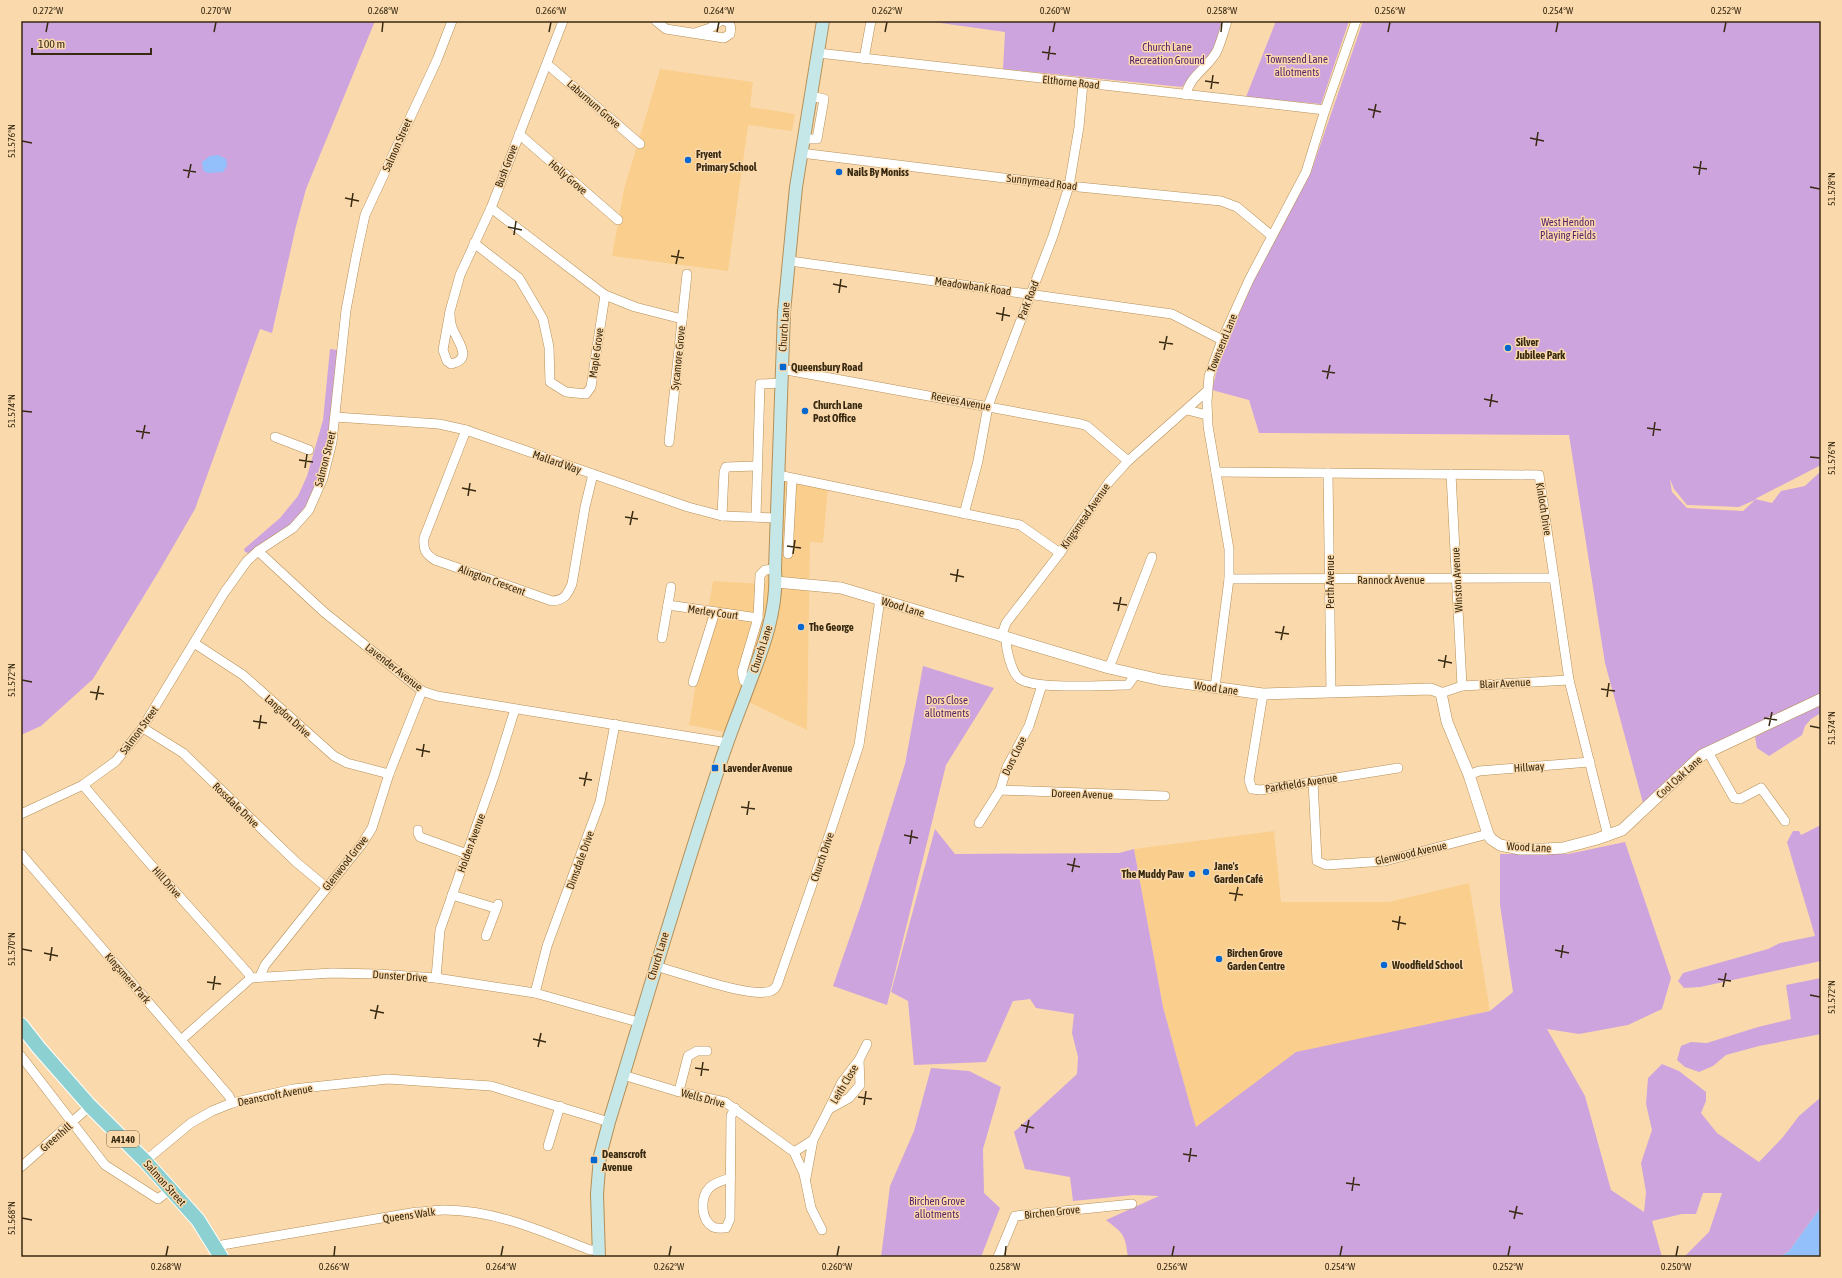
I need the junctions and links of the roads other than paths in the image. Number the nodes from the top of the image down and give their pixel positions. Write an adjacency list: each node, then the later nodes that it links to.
1 (452, 21): 38 (street, Salmon Street)
2 (563, 21): 13 (street, Bush Grove)
3 (656, 21): 10 (street)
4 (720, 21): 10 (street)
5 (725, 21): 10 (street)
6 (823, 21): 11 (main road, Church Lane)
7 (871, 21): 12 (street)
8 (1227, 21): 15 (street)
9 (1356, 21): 16 (street, Townsend Lane)
10 (691, 34)
11 (818, 53): 12 (street, Elthorne Road); 19 (main road, Church Lane)
12 (864, 59): 14 (street, Elthorne Road)
13 (547, 64): 17 (street, Bush Grove); 18 (street, Laburnum Grove)
14 (1083, 83): 15 (street, Elthorne Road); 20 (street, Park Road)
15 (1186, 95): 16 (street, Elthorne Road)
16 (1325, 110): 23 (street, Townsend Lane)
17 (519, 134): 21 (street, Bush Grove); 22 (street, Holly Grove)
18 (640, 144)
19 (801, 153): 20 (street, Sunnymead Road); 25 (main road, Church Lane)
20 (1069, 186): 23 (street, Sunnymead Road); 27 (street, Park Road)
21 (491, 208): 24 (street, Bush Grove); 28 (street)
22 (618, 220)
23 (1272, 236): 31 (street, Townsend Lane)
24 (474, 243): 28 (street, Maple Grove); 29 (street, Bush Grove)
25 (790, 261): 27 (street, Meadowbank Road); 32 (main road, Church Lane)
26 (687, 274): 30 (street, Sycamore Grove)
27 (1031, 294): 31 (street, Meadowbank Road); 35 (street, Park Road)
28 (605, 295): 30 (street)
29 (450, 311): 29 (street, Bush Grove)
30 (682, 319): 41 (street, Sycamore Grove)
31 (1222, 340): 34 (street, Townsend Lane)
32 (781, 369): 33 (main road, Church Lane); 35 (street, Reeves Avenue)
33 (781, 383): 44 (street); 49 (main road, Church Lane)
34 (1207, 391): 36 (street, Kingsmead Avenue); 37 (street, Townsend Lane)
35 (988, 406): 43 (street, Reeves Avenue); 51 (street, Park Road)
36 (1187, 410): 37 (street); 43 (street, Kingsmead Avenue)
37 (1207, 416): 45 (street, Townsend Lane)
38 (335, 417): 39 (street, Mallard Way); 55 (street, Salmon Street)
39 (466, 430): 47 (street, Mallard Way); 47 (street, Alington Crescent)
40 (274, 437): 42 (street)
41 (669, 442)
42 (309, 450)
43 (1128, 461): 56 (street, Kingsmead Avenue)
44 (756, 466): 52 (street); 53 (street)
45 (1216, 472): 46 (street, Kinloch Drive); 61 (street, Townsend Lane)
46 (1328, 473): 48 (street, Kinloch Drive); 62 (street, Perth Avenue)
47 (593, 474): 52 (street, Mallard Way)
48 (1451, 474): 60 (street, Kinloch Drive); 63 (street, Winston Avenue)
49 (778, 475): 50 (street); 54 (main road, Church Lane)
50 (792, 478): 51 (street); 57 (street)
51 (964, 514): 56 (street)
52 (722, 516): 53 (street, Mallard Way)
53 (756, 517): 54 (street, Mallard Way)
54 (777, 518): 59 (main road, Church Lane)
55 (258, 551): 72 (street, Salmon Street); 81 (street, Lavender Avenue)
56 (1060, 553): 71 (street, Kingsmead Avenue)
57 (788, 554)
58 (1152, 556): 73 (street)
59 (775, 569): 64 (main road, Church Lane); 69 (street)
60 (1554, 578): 63 (street, Rannock Avenue); 75 (street, Kinloch Drive)
61 (1229, 579): 62 (street, Rannock Avenue); 80 (street, Townsend Lane)
62 (1329, 580): 63 (street, Rannock Avenue); 82 (street, Perth Avenue)
63 (1457, 580): 79 (street, Winston Avenue)
64 (776, 582): 66 (street, Wood Lane); 77 (main road, Church Lane)
65 (671, 587): 67 (street)
66 (880, 600): 71 (street, Wood Lane); 111 (street, Church Drive)
67 (668, 605): 68 (street, Merley Court); 70 (street)
68 (715, 612): 69 (street, Merley Court); 76 (street)
69 (758, 618): 77 (street)
70 (662, 638)
71 (1003, 638): 73 (street, Wood Lane); 78 (street)
72 (194, 643): 88 (street, Salmon Street); 93 (street, Langdon Drive)
73 (1109, 668): 74 (street, Wood Lane)
74 (1136, 674): 78 (street); 80 (street, Wood Lane)
75 (1569, 680): 79 (street, Blair Avenue); 91 (street, Kinloch Drive)
76 (693, 682)
77 (750, 683): 89 (main road, Church Lane)
78 (1042, 685): 97 (street, Dors Close)
79 (1462, 686): 84 (street, Blair Avenue)
80 (1214, 687): 83 (street, Wood Lane)
81 (422, 691): 86 (street, Lavender Avenue); 93 (street, Glenwood Grove)
82 (1331, 692): 83 (street, Wood Lane); 84 (street, Wood Lane)
83 (1263, 694): 95 (street, Parkfields Avenue)
84 (1441, 694): 94 (street)
85 (1821, 698): 90 (street, Cool Oak Lane)
86 (515, 709): 87 (street, Lavender Avenue); 107 (street, Holden Avenue)
87 (615, 724): 89 (street, Lavender Avenue); 114 (street, Dimsdale Drive)
88 (142, 728): 96 (street, Salmon Street); 108 (street, Rossdale Drive)
89 (728, 743): 111 (main road, Church Lane)
90 (1708, 752): 100 (street); 104 (street, Cool Oak Lane)
91 (1590, 762): 94 (street, Hillway); 104 (street, Kinloch Drive)
92 (1398, 768): 95 (street, Parkfields Avenue)
93 (389, 774): 108 (street, Glenwood Grove)
94 (1469, 775): 103 (street)
95 (1313, 781): 103 (street, Glenwood Avenue)
96 (84, 785): 99 (street, Salmon Street); 112 (street, Hill Drive)
97 (1000, 790): 98 (street, Doreen Avenue); 101 (street, Dors Close)
98 (1165, 796)
99 (21, 814)
100 (1785, 821)
101 (979, 822)
102 (418, 830): 107 (street)
103 (1488, 834): 105 (street, Wood Lane)
104 (1608, 836): 105 (street, Cool Oak Lane)
105 (1563, 848)
106 (21, 854): 117 (street, Kingsmere Park)
107 (467, 854): 109 (street, Holden Avenue)
108 (326, 888): 112 (street, Glenwood Grove)
109 (452, 895): 110 (street); 113 (street, Holden Avenue)
110 (486, 936)
111 (655, 966): 115 (main road, Church Lane)
112 (255, 977): 113 (street, Dunster Drive); 117 (street)
113 (436, 978): 114 (street, Dunster Drive)
114 (535, 993): 115 (street, Dunster Drive)
115 (638, 1022): 122 (main road, Church Lane)
116 (21, 1025): 125 (main road, Salmon Street / A4140)
117 (181, 1040): 124 (street, Kingsmere Park)
118 (867, 1044): 121 (street, Leith Close)
119 (707, 1050): 123 (street)
120 (21, 1056): 130 (street)
121 (859, 1060): 128 (street, Leith Close); 128 (street, Leith Close)
122 (624, 1075): 123 (street, Wells Drive); 129 (main road, Church Lane)
123 (679, 1091): 127 (street, Wells Drive)
124 (232, 1103): 126 (street, Deanscroft Avenue); 134 (street, Deanscroft Avenue)
125 (90, 1106): 130 (street, Greenhill); 134 (main road, Salmon Street / A4140)
126 (560, 1106): 129 (street, Deanscroft Avenue); 132 (street)
127 (735, 1108): 133 (street, Wells Drive); 136 (street)
128 (829, 1109): 131 (street, Leith Close)
129 (609, 1122): 142 (main road, Church Lane)
130 (72, 1123): 135 (street, Greenhill); 138 (street)
131 (813, 1140): 133 (street); 137 (street, Leith Close)
132 (548, 1146)
133 (794, 1152): 137 (street, Leith Close)
134 (145, 1161): 138 (main road, Salmon Street / A4140)
135 (21, 1167)
136 (731, 1178): 136 (street)
137 (805, 1180): 140 (street, Leith Close)
138 (171, 1189): 141 (main road, Salmon Street / A4140)
139 (1132, 1204): 143 (street, Birchen Grove)
140 (822, 1230)
141 (218, 1252): 142 (street, Queens Walk)
142 (599, 1253)
143 (998, 1257)

